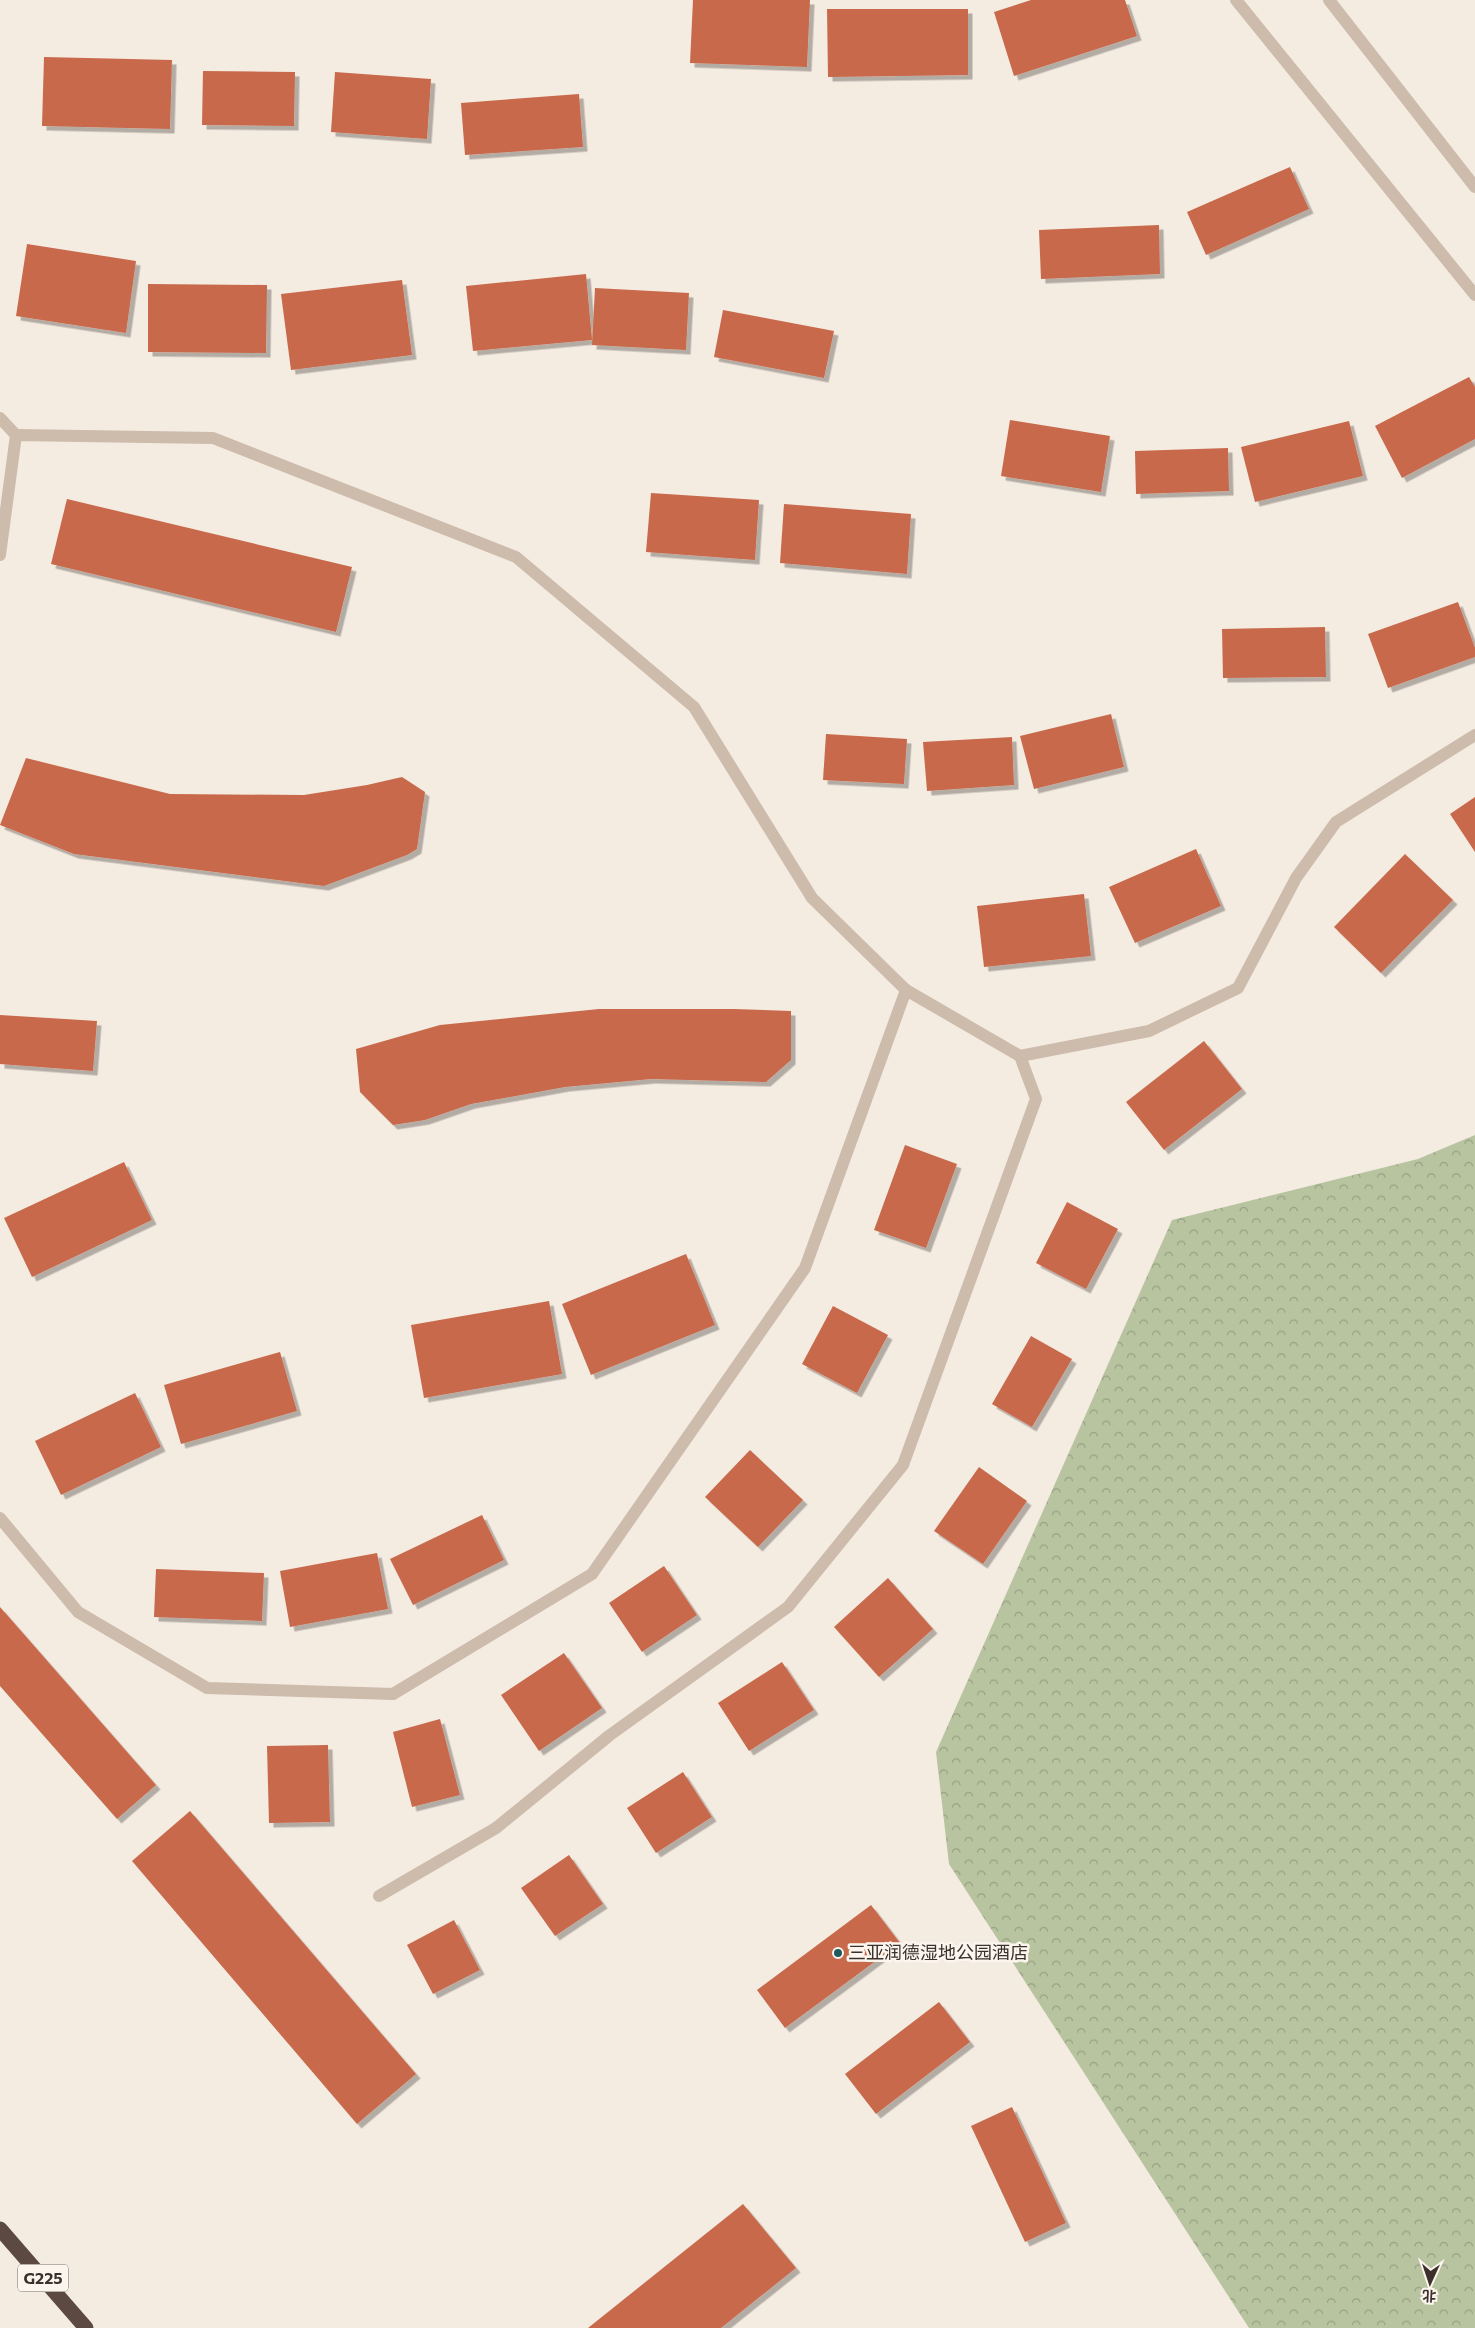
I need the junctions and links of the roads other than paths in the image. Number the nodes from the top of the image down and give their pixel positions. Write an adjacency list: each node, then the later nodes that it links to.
1 (1236, 0): 4 (street)
2 (1329, 0): 3 (street)
3 (1475, 188)
4 (1475, 295)
5 (0, 418): 6 (street)
6 (16, 435): 7 (street); 9 (street)
7 (0, 555)
8 (1475, 735): 10 (street)
9 (906, 990): 10 (street); 11 (street)
10 (1020, 1056): 12 (street)
11 (0, 1518)
12 (379, 1896)
13 (0, 2229): 14 (highway, G225)
14 (86, 2328)

